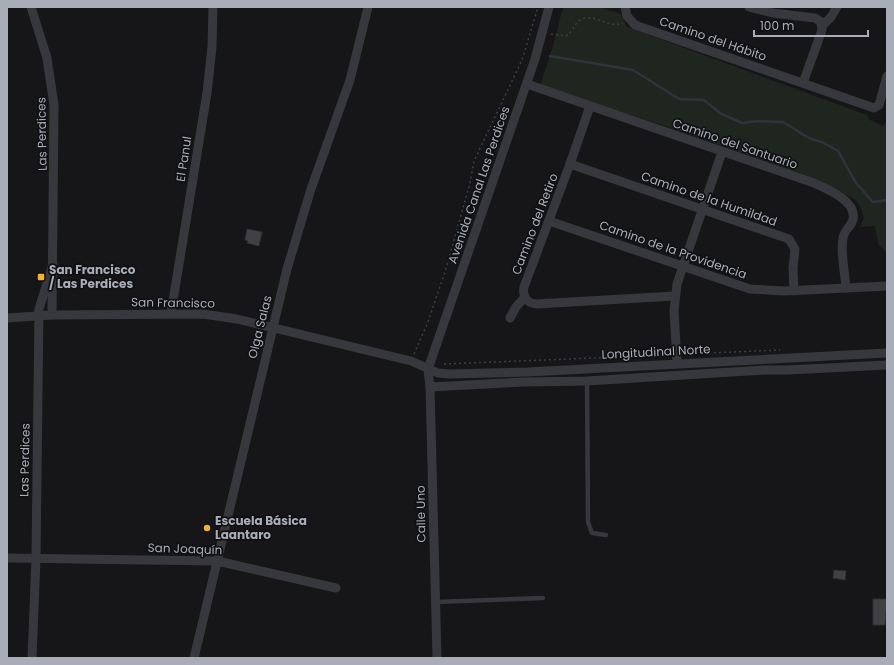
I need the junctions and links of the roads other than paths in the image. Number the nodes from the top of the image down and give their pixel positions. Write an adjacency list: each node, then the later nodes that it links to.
1 (31, 7): 17 (street, Las Perdices)
2 (213, 7): 24 (street, El Panul)
3 (368, 7): 29 (street, Olga Salas)
4 (549, 7): 11 (street, Avenida Canal Las Perdices)
5 (626, 7): 10 (street, Camino del Hábito)
6 (749, 7): 8 (street)
7 (837, 7): 8 (street)
8 (822, 26): 10 (street)
9 (887, 76): 10 (street, Camino del Hábito)
10 (803, 83)
11 (527, 84): 12 (street, Camino del Santuario); 33 (street, Avenida Canal Las Perdices)
12 (590, 106): 13 (street, Camino del Santuario); 14 (street, Camino del Retiro)
13 (722, 152): 15 (street); 20 (street, Camino del Santuario)
14 (570, 164): 15 (street, Camino de la Humildad); 16 (street, Camino del Retiro)
15 (702, 210): 18 (street); 21 (street, Camino de la Humildad)
16 (549, 221): 18 (street, Camino de la Providencia); 23 (street, Camino del Retiro)
17 (53, 264): 25 (street, Las Perdices); 26 (street, Las Perdices)
18 (682, 266): 21 (street, Camino de la Providencia); 22 (street)
19 (887, 286): 20 (street, Camino de la Providencia)
20 (846, 288): 21 (street, Camino de la Providencia)
21 (794, 291)
22 (675, 296): 23 (street); 31 (street)
23 (525, 297): 28 (street)
24 (171, 313): 25 (street, San Francisco); 29 (street, San Francisco)
25 (52, 315): 26 (street, San Francisco)
26 (40, 316): 27 (street, San Francisco); 38 (street, Las Perdices)
27 (7, 318)
28 (510, 318)
29 (272, 328): 33 (street, San Francisco); 39 (street, Olga Salas)
30 (887, 353): 31 (street, Longitudinal Norte)
31 (676, 358): 33 (street, Longitudinal Norte)
32 (887, 365): 34 (street, Longitudinal Norte)
33 (429, 366): 35 (street, Calle Uno)
34 (587, 381): 35 (street, Longitudinal Norte); 36 (lane)
35 (430, 387): 42 (street, Calle Uno)
36 (606, 535)
37 (7, 558): 38 (street, San Joaquín)
38 (36, 559): 39 (street, San Joaquín); 43 (street, Las Perdices)
39 (217, 560): 40 (street, San Joaquín); 44 (street, Olga Salas)
40 (336, 588)
41 (543, 598): 42 (lane)
42 (436, 602): 45 (street, Calle Uno)
43 (32, 658)
44 (194, 658)
45 (437, 658)

